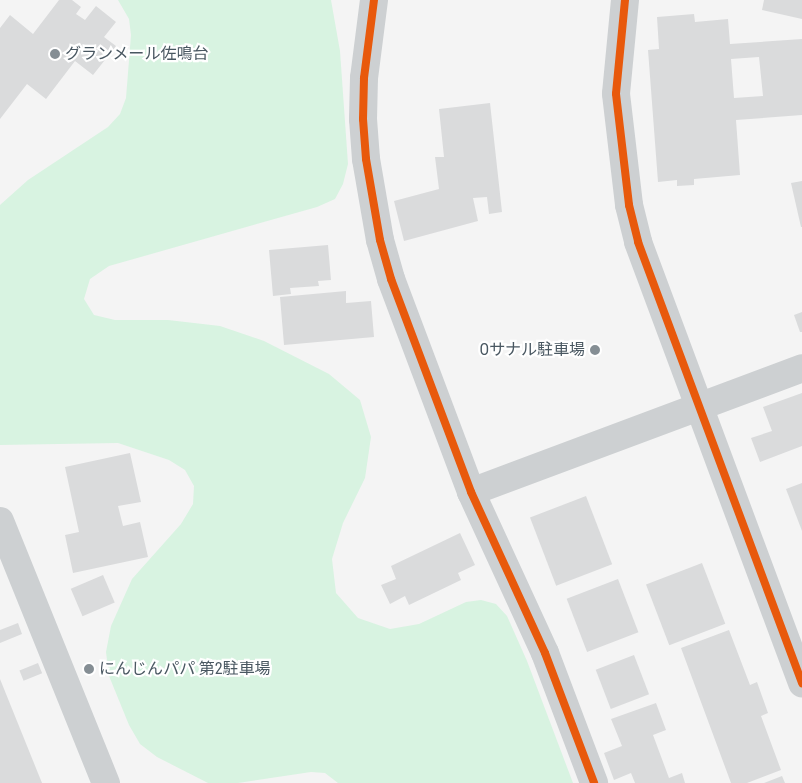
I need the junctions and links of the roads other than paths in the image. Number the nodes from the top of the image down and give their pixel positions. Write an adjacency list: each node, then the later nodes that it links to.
1 (374, 0): 5 (street)
2 (625, 0): 4 (street)
3 (802, 368): 4 (street)
4 (699, 406): 5 (street); 7 (street)
5 (471, 492): 9 (street)
6 (0, 521): 8 (street)
7 (802, 684)
8 (106, 783)
9 (594, 783)

